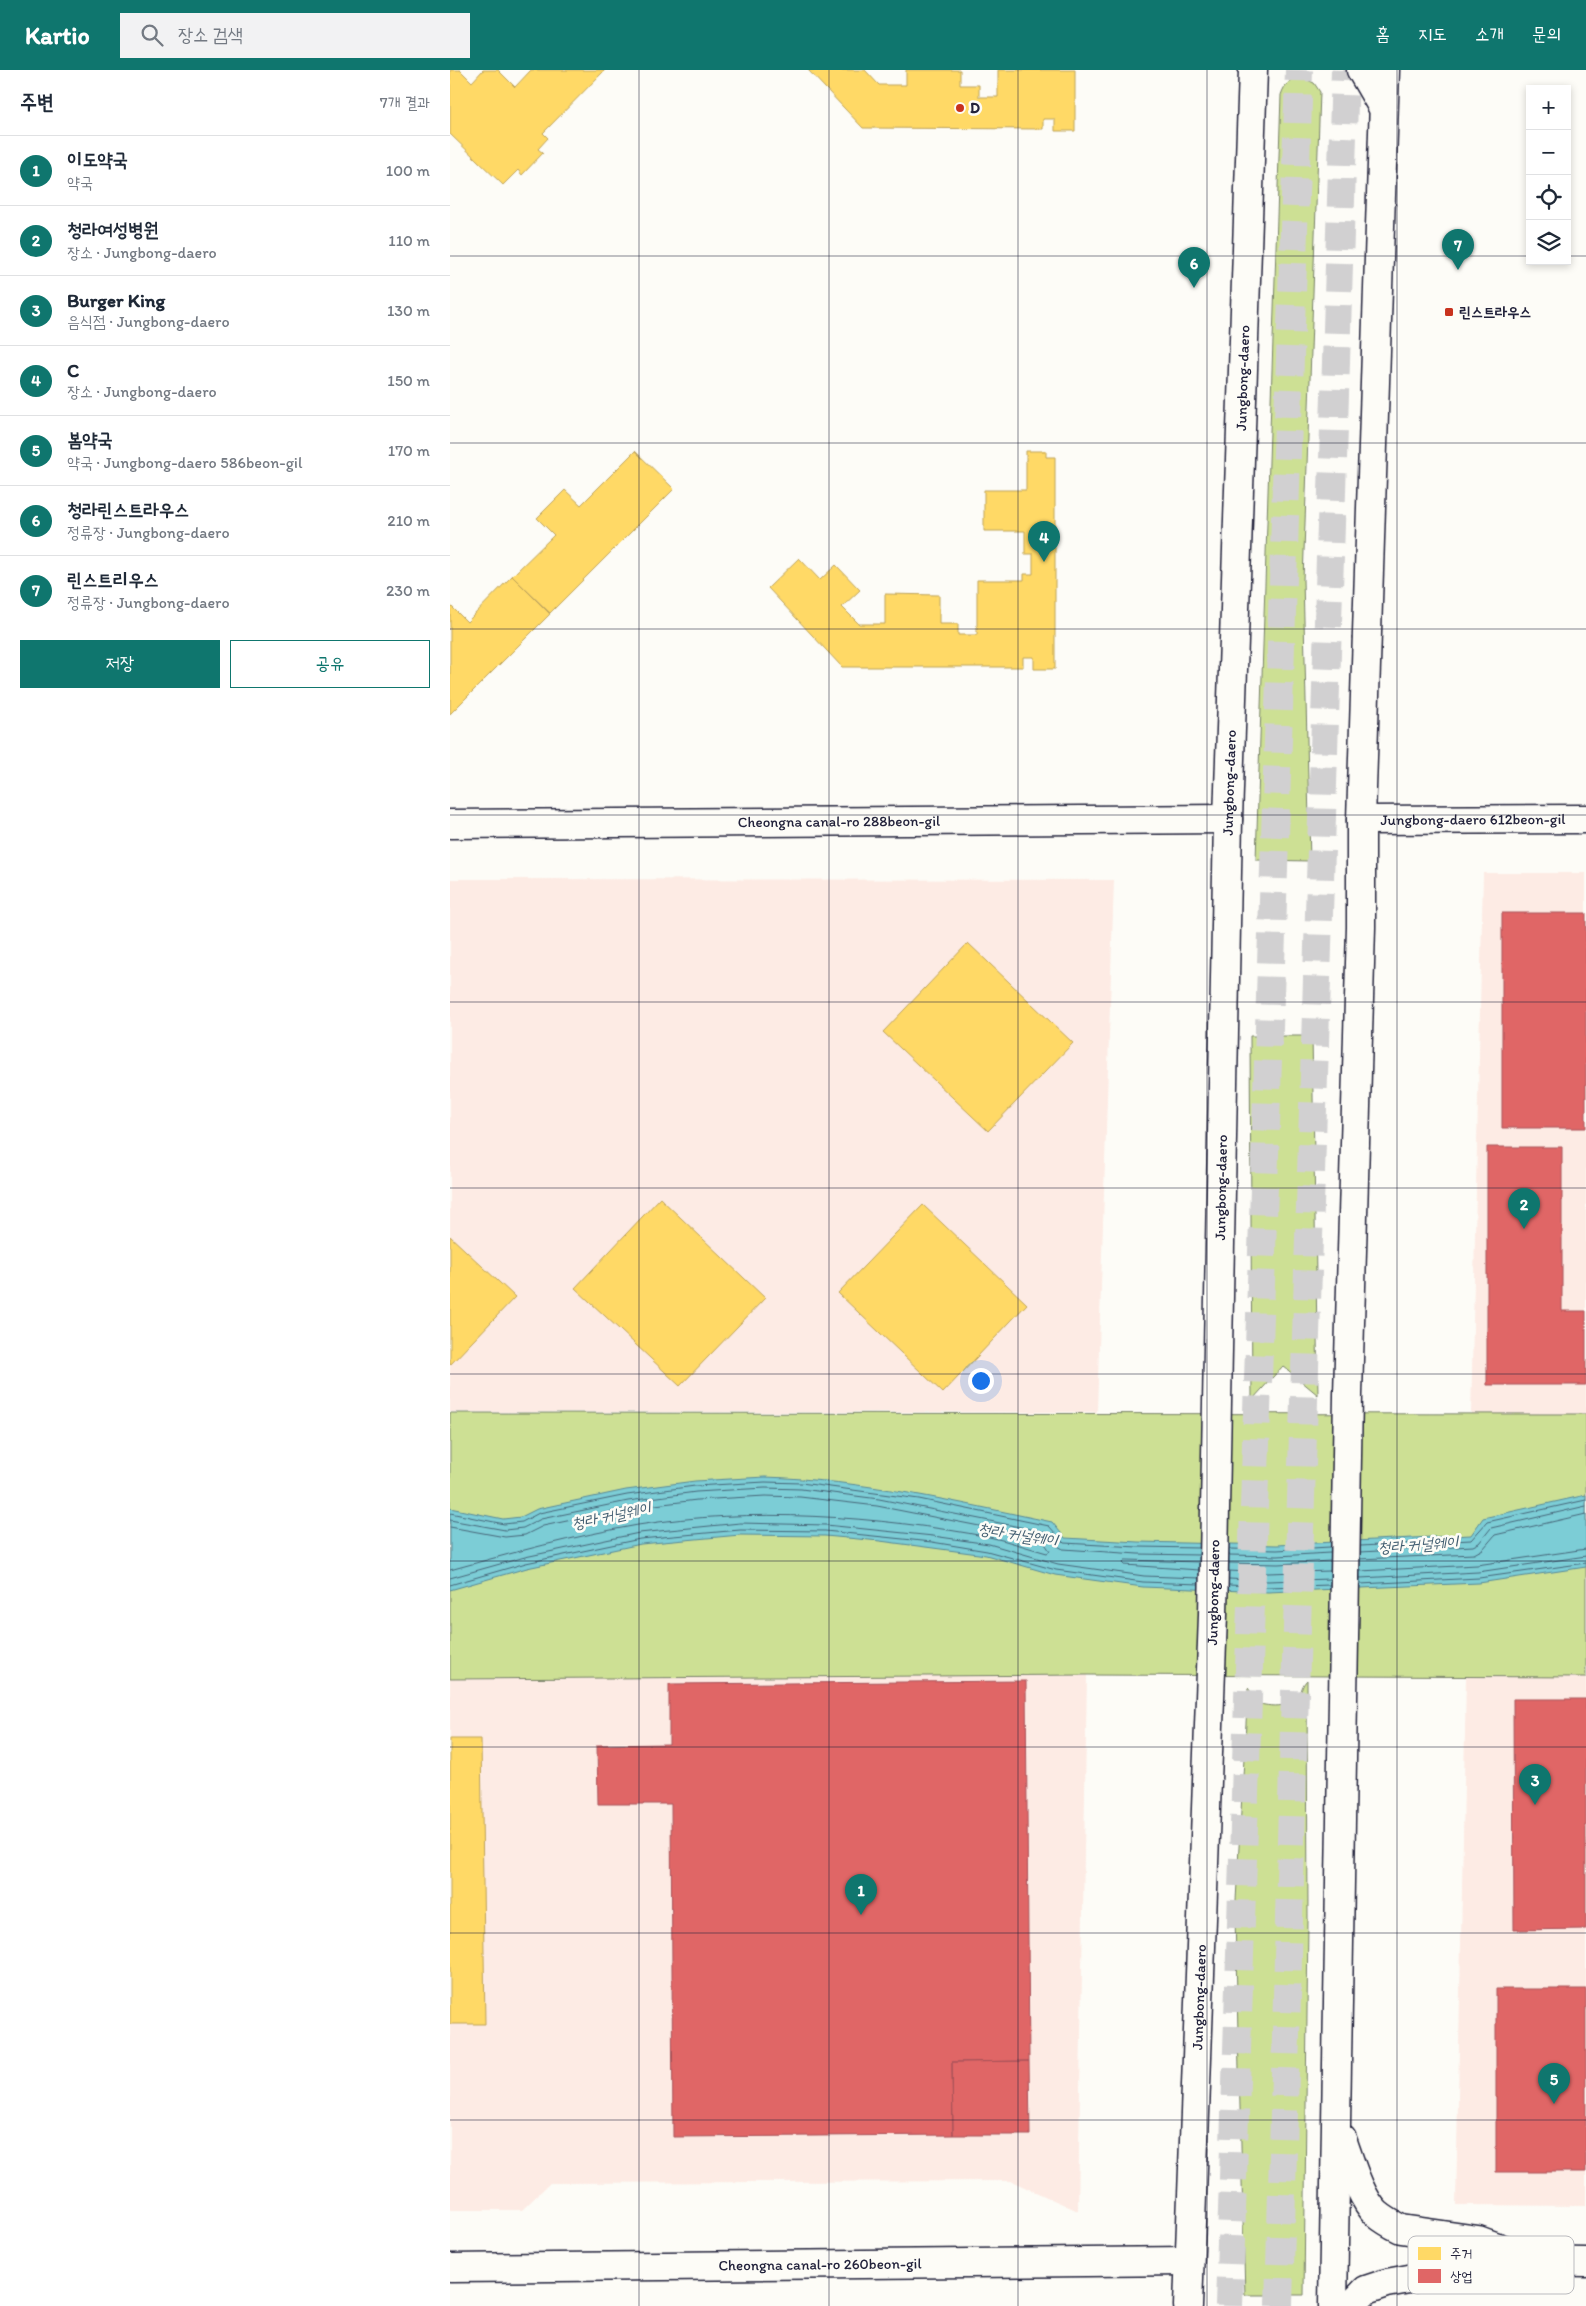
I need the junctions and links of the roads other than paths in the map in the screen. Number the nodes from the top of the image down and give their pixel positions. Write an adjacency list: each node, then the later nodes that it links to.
1 (1253, 70): 6 (main road, Jungbong-daero)
2 (1274, 70): 6 (main road)
3 (1361, 70): 5 (main road)
4 (1385, 70): 5 (main road)
5 (1384, 109): 9 (main road)
6 (1252, 111): 7 (main road, Jungbong-daero)
7 (1228, 819): 10 (main road, Cheongna canal-ro 288beon-gil); 13 (main road, Jungbong-daero)
8 (1586, 819): 9 (main road, Jungbong-daero 612beon-gil)
9 (1361, 820): 11 (main road)
10 (450, 824)
11 (1337, 2124): 12 (main road); 17 (main road)
12 (1447, 2236)
13 (1189, 2261): 14 (main road, Cheongna canal-ro 260beon-gil); 16 (main road, Jungbong-daero)
14 (450, 2268)
15 (1408, 2280): 18 (main road)
16 (1188, 2306)
17 (1333, 2306)
18 (1350, 2306)

